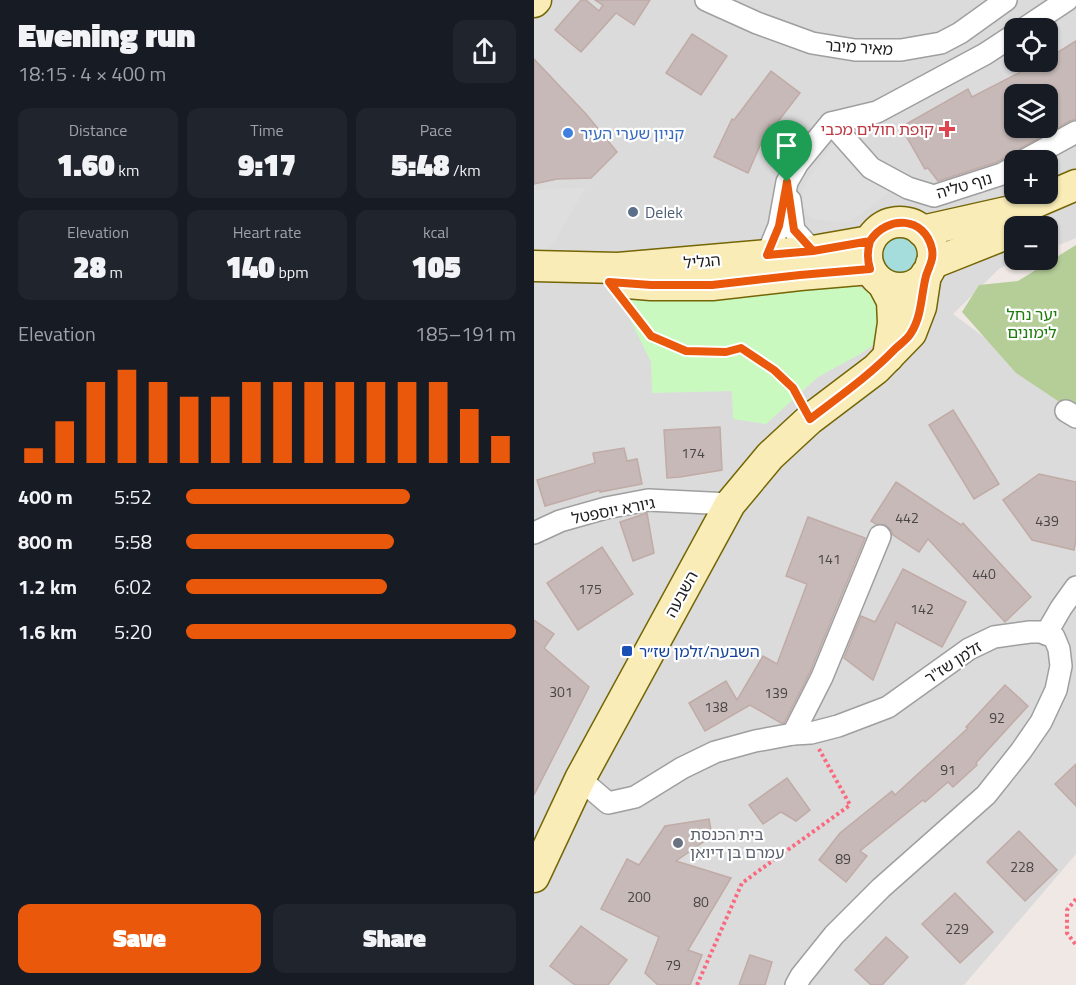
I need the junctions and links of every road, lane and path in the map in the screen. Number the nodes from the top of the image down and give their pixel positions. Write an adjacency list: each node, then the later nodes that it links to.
1 (706, 0): 2 (street, מאיר מיבר)
2 (1006, 0)
3 (1067, 0): 4 (street)
4 (1040, 18)
5 (1004, 42): 6 (street)
6 (831, 123): 9 (street, נוף טליה); 10 (street)
7 (1076, 132): 8 (street)
8 (1043, 150)
9 (1004, 173)
10 (787, 182): 16 (street); 17 (street)
11 (1076, 185): 14 (main road)
12 (1076, 207): 13 (main road)
13 (1052, 216)
14 (922, 231): 18 (main road); 20 (main road)
15 (1004, 235): 20 (main road)
16 (813, 251): 17 (main road, הגליל); 18 (main road, הגליל)
17 (767, 255): 19 (main road, הגליל)
18 (874, 265): 20 (main road); 22 (main road, הגליל); 23 (main road)
19 (534, 266)
20 (929, 269): 23 (main road, השבעה)
21 (534, 282): 22 (main road, הגליל)
22 (609, 282): 24 (path)
23 (888, 357): 24 (main road, השבעה)
24 (810, 419): 25 (main road, השבעה)
25 (730, 504): 26 (street, גיורא יוספטל); 31 (main road, השבעה)
26 (534, 533)
27 (880, 536): 30 (street)
28 (1076, 586): 29 (street)
29 (1046, 634): 30 (street, זלמן שז"ר); 36 (street)
30 (802, 734): 31 (street, זלמן שז"ר); 35 (path)
31 (580, 778): 32 (main road, השבעה)
32 (534, 877)
33 (1076, 899): 34 (path)
34 (1076, 945)
35 (697, 985)
36 (796, 985)

